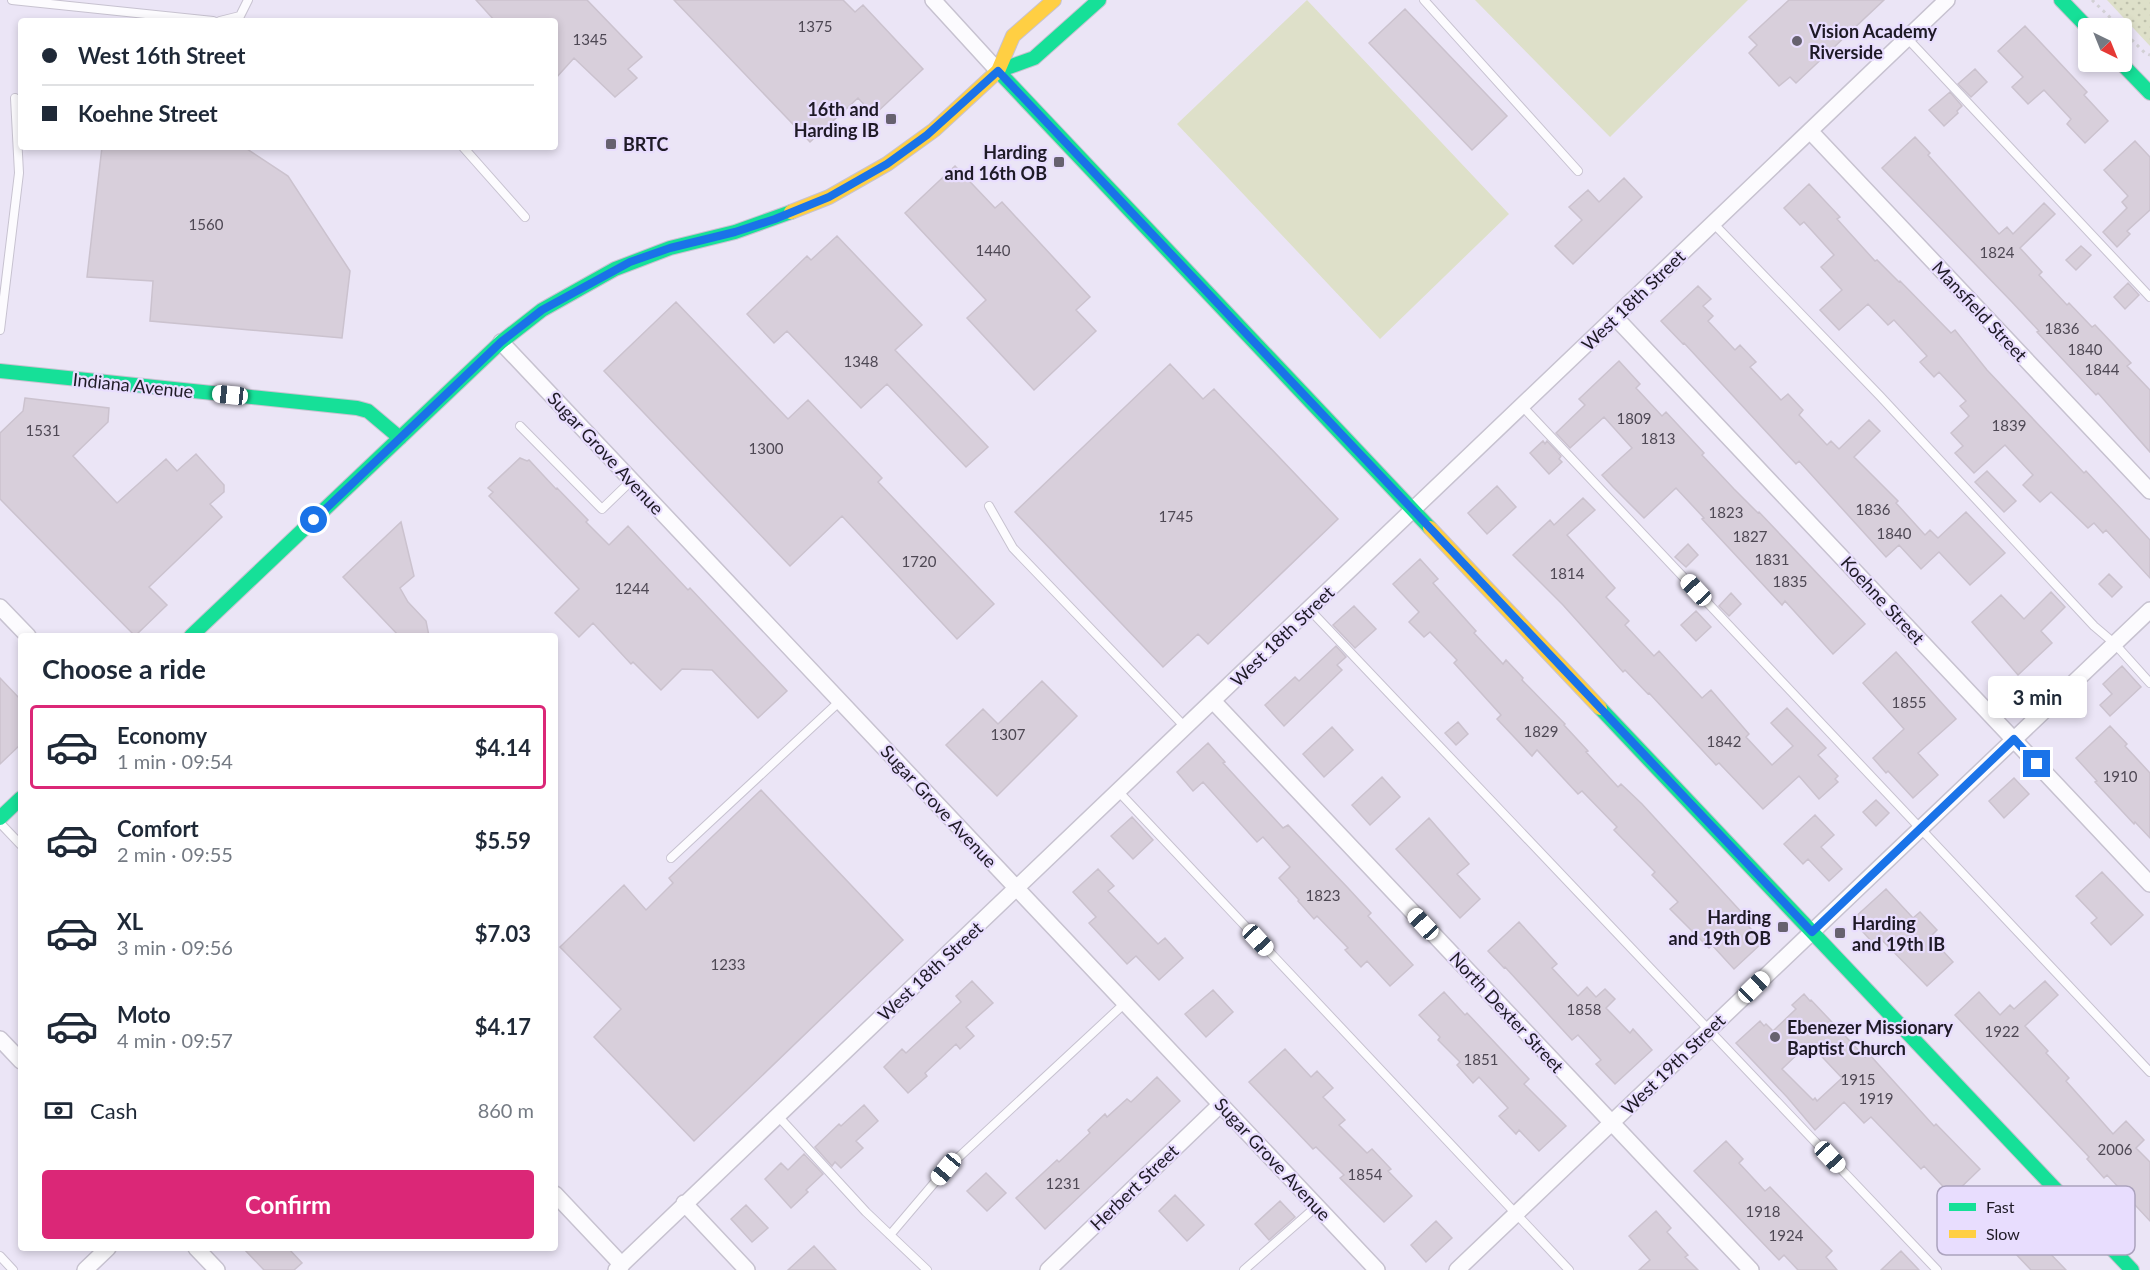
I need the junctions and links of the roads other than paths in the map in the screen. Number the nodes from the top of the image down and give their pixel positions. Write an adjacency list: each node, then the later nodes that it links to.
1 (12, 0): 9 (lane)
2 (248, 0): 10 (lane)
3 (933, 0): 13 (street)
4 (1054, 0): 13 (main road)
5 (1099, 0): 13 (main road)
6 (1424, 0): 19 (lane)
7 (1947, 0): 12 (street, West 18th Street)
8 (2061, 0): 11 (main road)
9 (184, 18)
10 (232, 18)
11 (2078, 18)
12 (1907, 38): 17 (street, West 18th Street); 22 (lane)
13 (998, 71): 25 (main road); 33 (main road)
14 (2130, 72): 15 (main road)
15 (2150, 93)
16 (15, 98): 24 (lane)
17 (1810, 131): 21 (street, West 18th Street); 31 (street, Mansfield Street)
18 (466, 150): 20 (lane)
19 (1578, 171)
20 (525, 217)
21 (1713, 223): 23 (street, West 18th Street); 39 (lane)
22 (2150, 297)
23 (1615, 317): 27 (street, West 18th Street); 44 (street, Koehne Street)
24 (0, 330)
25 (501, 342): 29 (main road); 30 (street, Sugar Grove Avenue)
26 (0, 371): 29 (main road, Indiana Avenue)
27 (1522, 406): 33 (street, West 18th Street); 49 (lane)
28 (520, 426): 30 (lane)
29 (400, 438): 38 (main road)
30 (632, 480): 41 (street, Sugar Grove Avenue)
31 (2150, 491)
32 (989, 506): 43 (lane)
33 (1414, 510): 35 (street, West 18th Street); 54 (main road)
34 (0, 607): 37 (street)
35 (1309, 609): 42 (street, West 18th Street); 56 (lane)
36 (2150, 610): 39 (street, West 19th Street)
37 (25, 633)
38 (194, 633)
39 (2114, 644): 40 (lane); 44 (street, West 19th Street)
40 (2150, 683)
41 (840, 701): 51 (lane); 53 (street, Sugar Grove Avenue)
42 (1213, 701): 43 (street, West 18th Street); 62 (street, North Dexter Street)
43 (1185, 727): 45 (street, West 18th Street)
44 (2014, 739): 49 (street, West 19th Street); 52 (street, Koehne Street)
45 (1118, 791): 53 (street, West 18th Street); 67 (lane)
46 (18, 801): 47 (main road)
47 (0, 818)
48 (0, 823): 50 (lane)
49 (1920, 829): 54 (street, West 19th Street); 59 (lane)
50 (18, 842)
51 (671, 858)
52 (2150, 884)
53 (1017, 888): 55 (street, Sugar Grove Avenue); 61 (street, West 18th Street)
54 (1812, 932): 56 (street, West 19th Street); 63 (main road)
55 (1125, 1003): 60 (street, Sugar Grove Avenue); 68 (lane)
56 (1709, 1030): 62 (street, West 19th Street); 85 (lane)
57 (0, 1039): 58 (street)
58 (18, 1058)
59 (2150, 1072)
60 (1221, 1104): 66 (street, Sugar Grove Avenue); 79 (street, Herbert Street)
61 (777, 1116): 65 (street, West 18th Street); 68 (lane)
62 (1612, 1122): 67 (street, West 19th Street); 84 (street, North Dexter Street)
63 (2052, 1186)
64 (558, 1197): 73 (street)
65 (684, 1203): 73 (street, West 18th Street); 77 (street)
66 (1317, 1206): 80 (lane); 81 (street, Sugar Grove Avenue)
67 (1515, 1215): 82 (street, West 19th Street); 83 (lane)
68 (890, 1235): 78 (lane)
69 (105, 1251): 75 (street)
70 (199, 1251): 76 (street)
71 (2118, 1255): 86 (main road)
72 (0, 1256): 74 (lane)
73 (619, 1267)
74 (13, 1270)
75 (85, 1270)
76 (217, 1270)
77 (747, 1270)
78 (927, 1270)
79 (1048, 1270)
80 (1244, 1270)
81 (1377, 1270)
82 (1457, 1270)
83 (1569, 1270)
84 (1751, 1270)
85 (1937, 1270)
86 (2132, 1270)

